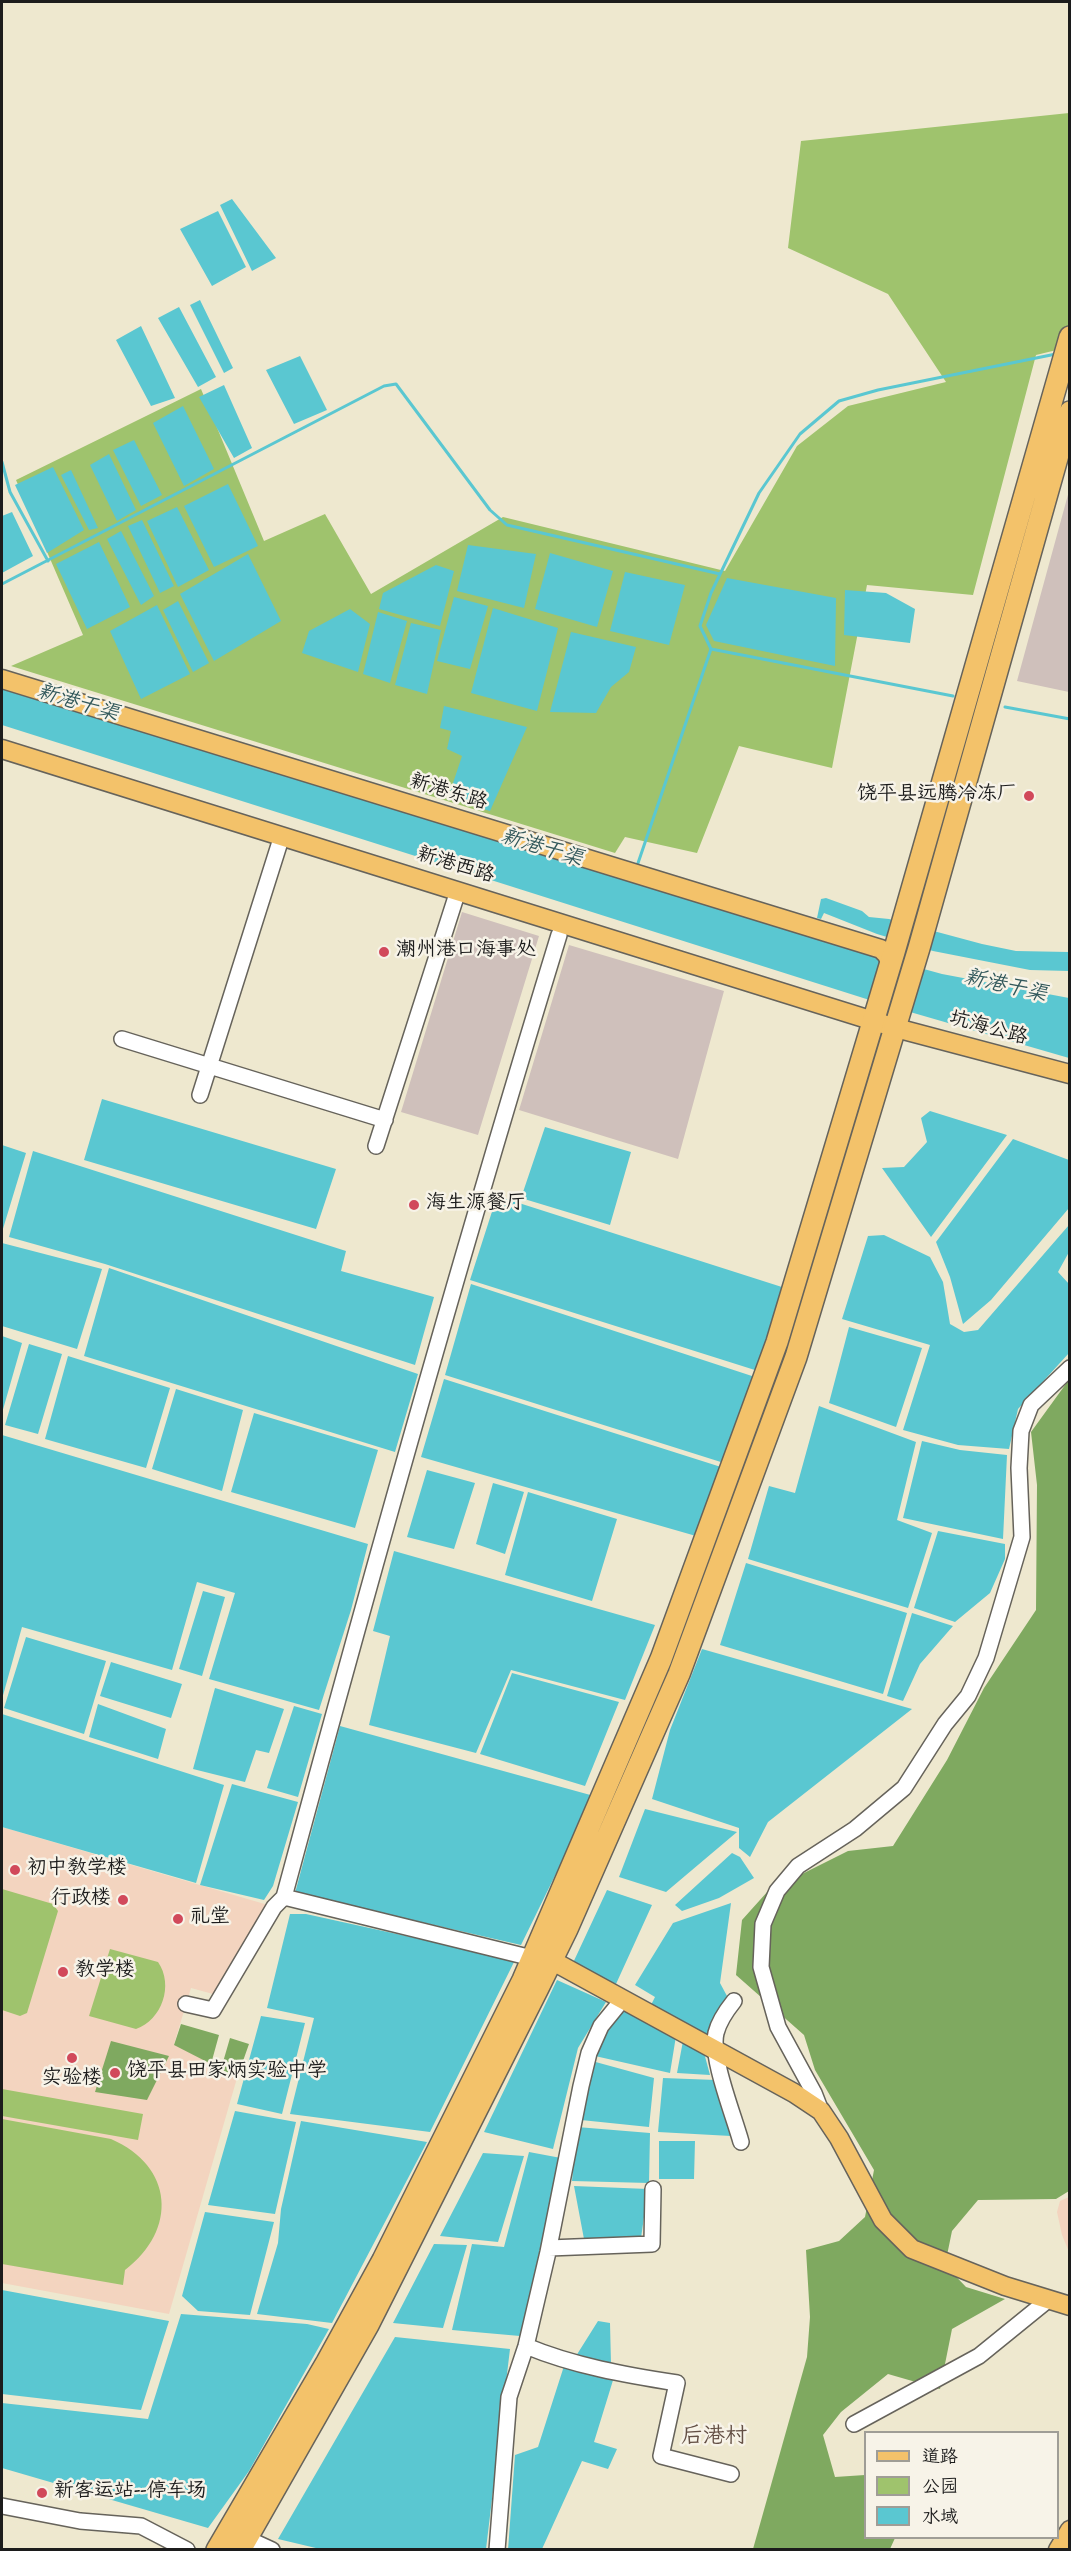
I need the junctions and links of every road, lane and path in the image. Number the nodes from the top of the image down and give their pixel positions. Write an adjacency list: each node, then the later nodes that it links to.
1 (1070, 337): 3 (highway)
2 (1070, 412): 5 (highway)
3 (972, 678): 5 (highway); 10 (highway)
4 (2, 679): 10 (main road, 新港东路)
5 (994, 683): 12 (highway)
6 (2, 749): 11 (main road, 新港西路)
7 (279, 845): 14 (street)
8 (455, 900): 17 (street)
9 (559, 935): 20 (street)
10 (890, 952): 11 (highway)
11 (876, 1016): 12 (main road, 新港西路); 21 (highway)
12 (898, 1020): 15 (main road, 坑海公路); 21 (highway)
13 (122, 1039): 14 (street)
14 (209, 1066): 16 (street); 17 (street)
15 (1070, 1074)
16 (200, 1095)
17 (385, 1120): 18 (street)
18 (376, 1146)
19 (1070, 1368): 27 (street)
20 (284, 1897): 22 (street); 25 (street)
21 (558, 1925): 22 (highway)
22 (542, 1959): 23 (main road); 38 (highway)
23 (623, 1999): 26 (main road); 30 (street)
24 (734, 2001): 26 (street)
25 (186, 2004)
26 (715, 2050): 27 (main road); 28 (street)
27 (821, 2111): 31 (main road)
28 (741, 2142)
29 (653, 2189): 30 (street)
30 (549, 2248): 33 (street)
31 (1048, 2300): 32 (main road); 34 (street)
32 (1070, 2306)
33 (526, 2346): 35 (street); 42 (street)
34 (854, 2424)
35 (731, 2474)
36 (2, 2506): 39 (street)
37 (1070, 2529): 43 (main road)
38 (239, 2539): 40 (highway); 41 (street)
39 (187, 2550)
40 (217, 2550)
41 (272, 2550)
42 (497, 2550)
43 (1058, 2550)

